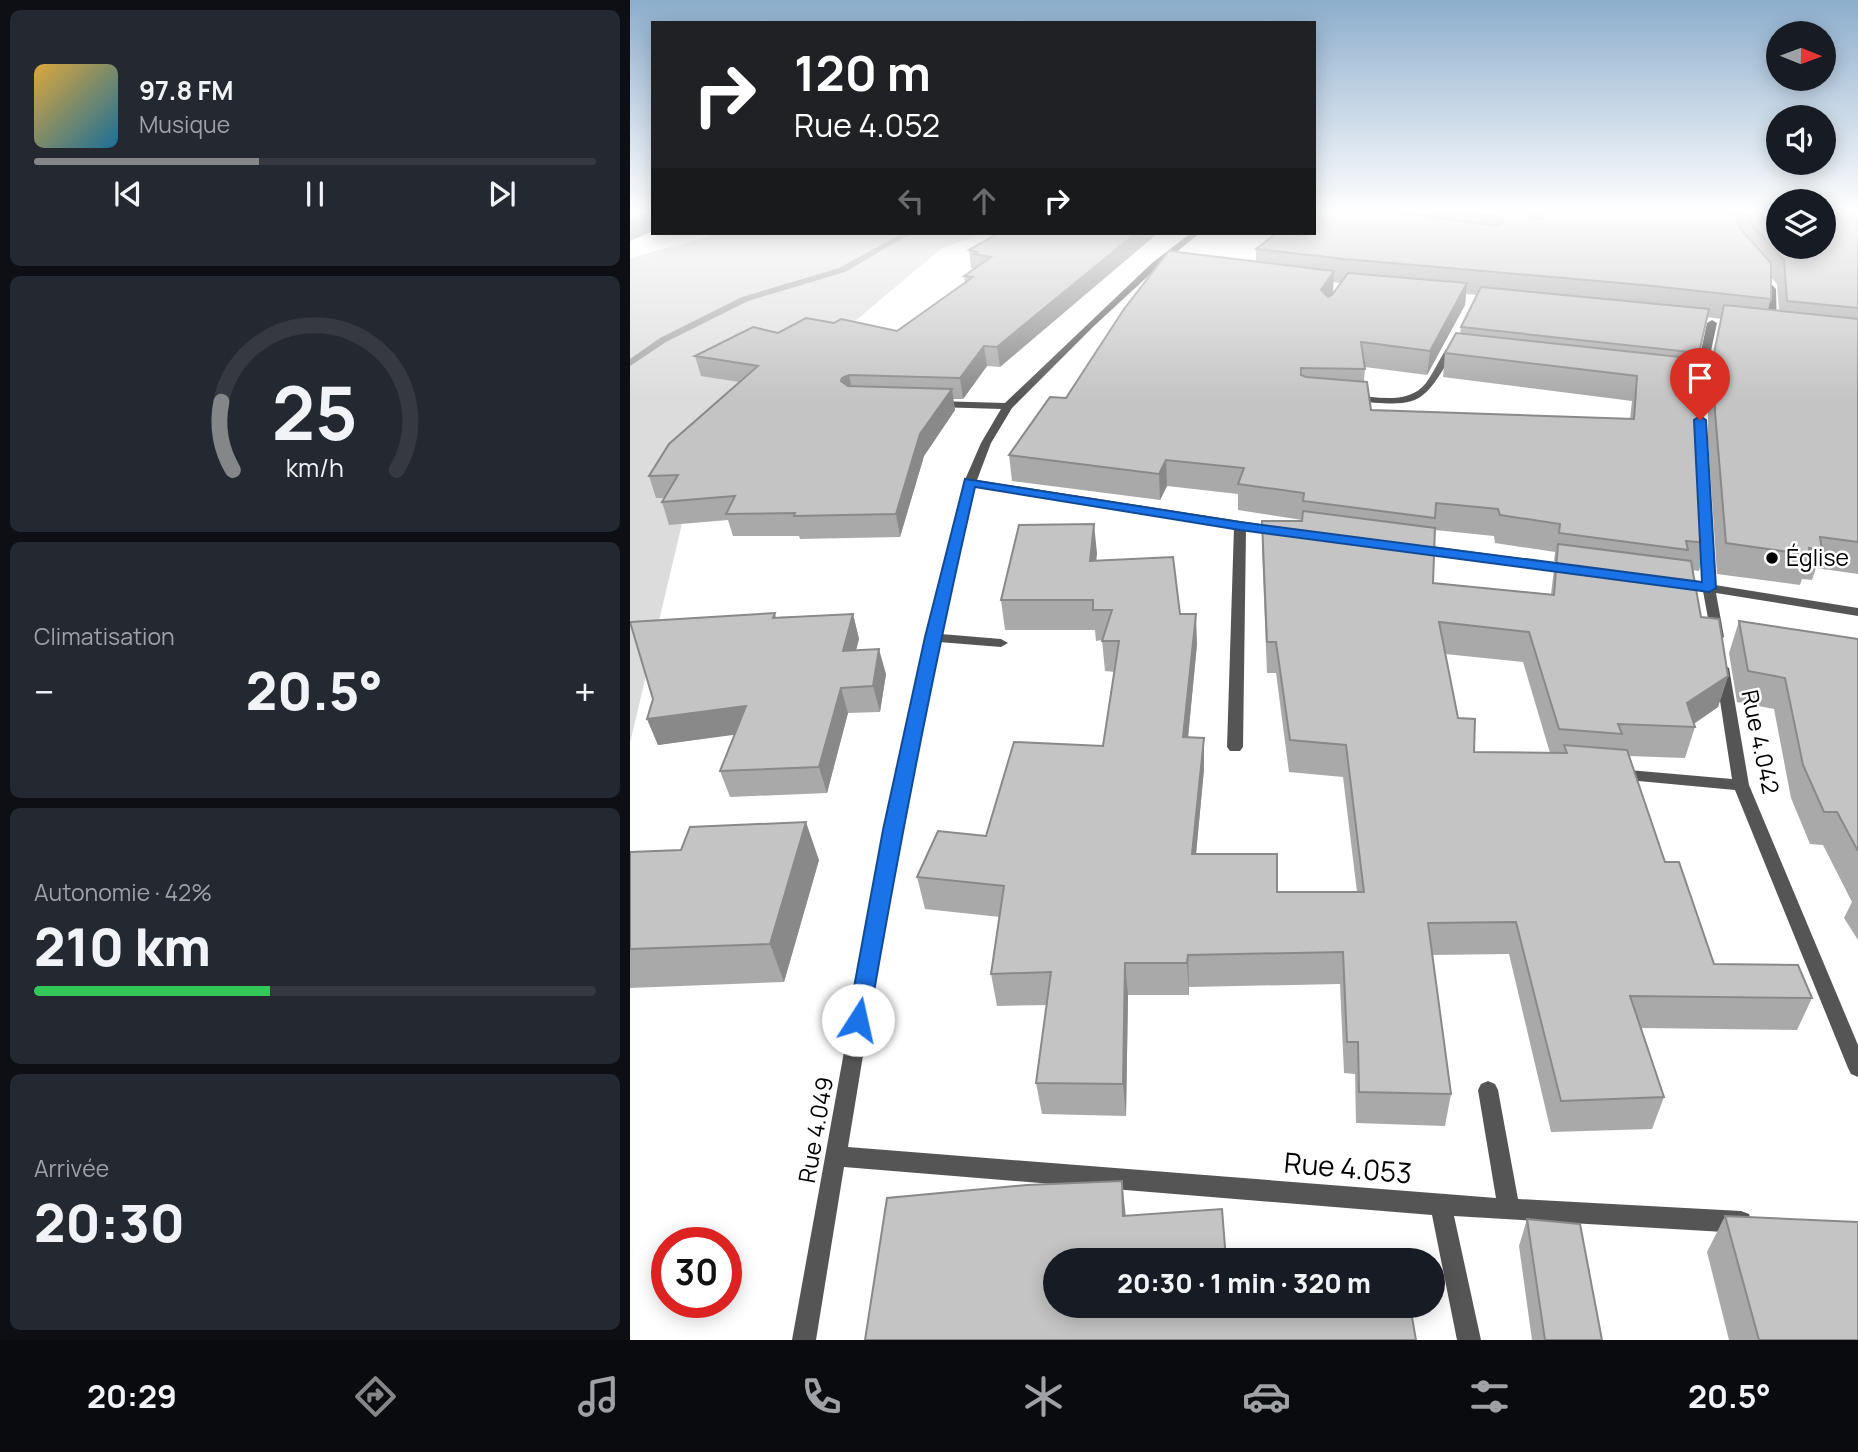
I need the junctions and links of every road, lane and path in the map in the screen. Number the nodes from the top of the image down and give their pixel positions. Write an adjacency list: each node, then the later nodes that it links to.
1 (1155, 273): 10 (street, Rue 4.049)
2 (1758, 273): 5 (street)
3 (1712, 323): 11 (street)
4 (1760, 327): 5 (street)
5 (1772, 329): 6 (street)
6 (1784, 330)
7 (1462, 353): 8 (street)
8 (1342, 397)
9 (920, 404): 10 (street)
10 (1009, 406): 12 (street, Rue 4.049)
11 (1700, 428)
12 (970, 482): 14 (street); 21 (street, Rue 4.049)
13 (1704, 507): 19 (street, Rue 4.042)
14 (1240, 526): 15 (street); 23 (street)
15 (1293, 533)
16 (1398, 546): 17 (street)
17 (1586, 571)
18 (1668, 582): 19 (street)
19 (1709, 588): 20 (street); 25 (street, Rue 4.042)
20 (1858, 612)
21 (933, 637): 22 (street); 28 (street, Rue 4.049)
22 (1001, 643)
23 (1235, 747)
24 (1596, 772): 25 (street)
25 (1741, 785): 26 (street, Rue 4.042)
26 (1858, 1068)
27 (1488, 1090): 30 (street)
28 (834, 1156): 29 (street, Rue 4.053); 32 (street, Rue 4.049)
29 (1441, 1205): 30 (street, Rue 4.053); 33 (street)
30 (1509, 1209): 31 (street, Rue 4.053)
31 (1760, 1223)
32 (804, 1340)
33 (1469, 1340)

